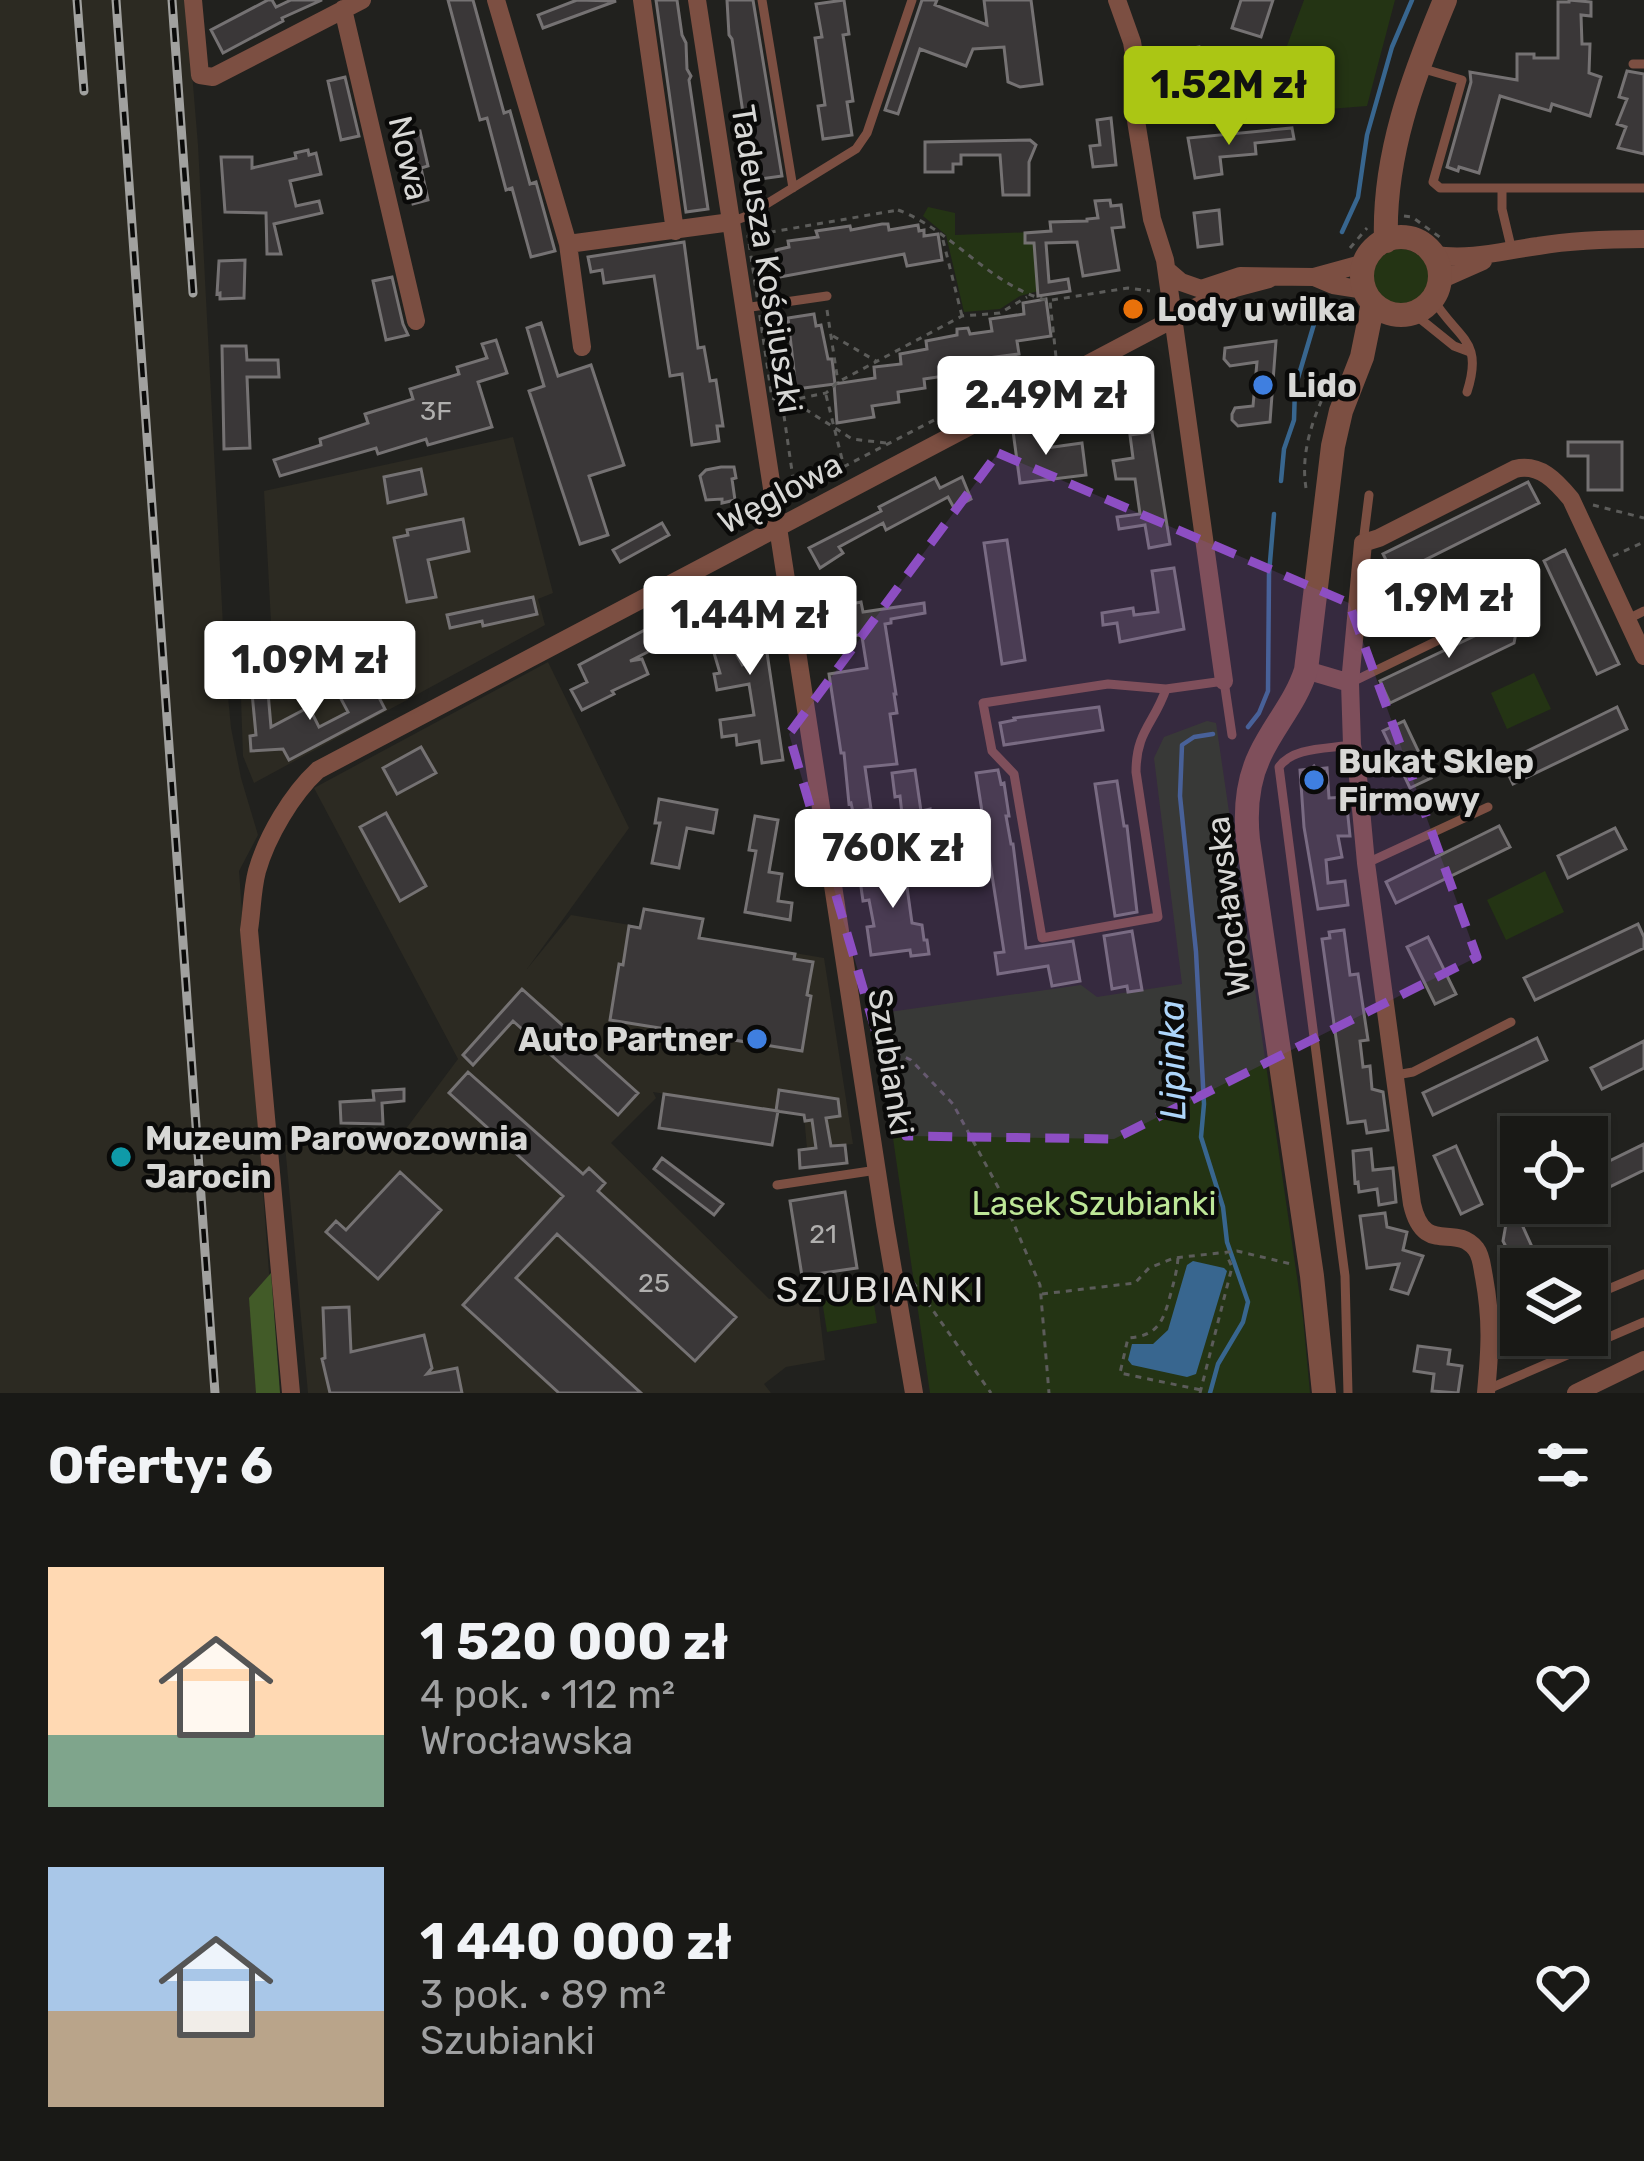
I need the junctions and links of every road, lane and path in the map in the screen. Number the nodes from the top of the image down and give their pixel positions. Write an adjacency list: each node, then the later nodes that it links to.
1 (193, 0): 10 (street)
2 (362, 0): 10 (street)
3 (496, 0): 20 (street)
4 (642, 0): 16 (street)
5 (697, 0): 15 (street, Tadeusza Kościuszki)
6 (762, 0): 12 (lane)
7 (912, 0): 12 (lane)
8 (1117, 0): 24 (street)
9 (1445, 0): 11 (street)
10 (343, 9): 35 (street, Nowa)
11 (1418, 68): 13 (lane); 18 (street)
12 (793, 188): 15 (lane)
13 (1502, 188): 14 (lane); 21 (lane)
14 (1644, 188)
15 (731, 222): 16 (street); 33 (street, Tadeusza Kościuszki)
16 (675, 231): 20 (street)
17 (943, 238): 29 (path); 33 (path); 34 (path)
18 (1398, 239): 22 (street); 23 (street)
19 (1644, 239): 21 (street)
20 (568, 244): 39 (street)
21 (1502, 253): 22 (street); 31 (street)
22 (1434, 255): 31 (street)
23 (1365, 263): 25 (street, Węglowa); 31 (street)
24 (1167, 270): 26 (street, Węglowa); 36 (street)
25 (1314, 277): 26 (street, Węglowa); 31 (street, Węglowa)
26 (1269, 278): 36 (street, Węglowa)
27 (1157, 292): 32 (path)
28 (827, 296): 30 (lane)
29 (1029, 296): 32 (path); 34 (path)
30 (812, 298): 33 (lane); 38 (path)
31 (1394, 298): 37 (path); 40 (lane); 40 (lane); 61 (street, Wrocławska)
32 (1050, 301): 48 (path)
33 (751, 307): 46 (path); 54 (street, Tadeusza Kościuszki)
34 (962, 316): 41 (path)
35 (416, 321)
36 (1172, 321): 54 (street, Węglowa); 62 (street)
37 (1351, 330)
38 (831, 335): 41 (path); 43 (path)
39 (582, 347)
40 (1471, 352): 44 (lane)
41 (877, 362): 43 (path)
42 (1336, 369): 51 (path)
43 (838, 382): 45 (path)
44 (1467, 392)
45 (826, 393): 46 (path); 47 (path)
46 (782, 401): 47 (path); 49 (path)
47 (833, 425): 48 (path); 49 (path)
48 (888, 443): 49 (path)
49 (844, 466)
50 (1370, 495): 56 (lane)
51 (1308, 496)
52 (1571, 499): 53 (path); 56 (street); 57 (street)
53 (1644, 518)
54 (778, 527): 72 (street, Szubianki); 86 (street, Węglowa)
55 (1644, 542): 57 (path)
56 (1363, 543): 63 (street)
57 (1600, 561): 59 (street)
58 (1511, 605): 63 (lane)
59 (1636, 615): 60 (street)
60 (1644, 656)
61 (1306, 670): 63 (street); 90 (street, Wrocławska)
62 (1224, 681): 64 (lane); 65 (lane)
63 (1350, 682): 66 (street)
64 (1166, 689): 64 (lane)
65 (1232, 735)
66 (1352, 745): 68 (street); 91 (lane, Wrocławska)
67 (1488, 807): 68 (lane)
68 (1366, 863): 71 (street)
69 (1511, 1022): 71 (lane)
70 (869, 1041): 78 (path)
71 (1394, 1075): 81 (street)
72 (877, 1170): 73 (lane); 87 (street, Szubianki)
73 (777, 1185)
74 (1178, 1258): 78 (path); 85 (path); 85 (path)
75 (908, 1274): 88 (path)
76 (1644, 1274): 77 (lane)
77 (1608, 1289)
78 (1040, 1294): 89 (path)
79 (1644, 1322): 84 (lane)
80 (1500, 1335): 81 (lane)
81 (1490, 1339): 84 (street)
82 (1644, 1360): 83 (street)
83 (1613, 1385): 92 (street)
84 (1486, 1391)
85 (1201, 1392)
86 (291, 1393)
87 (914, 1393)
88 (991, 1393)
89 (1049, 1393)
90 (1324, 1393)
91 (1348, 1393)
92 (1576, 1393)

